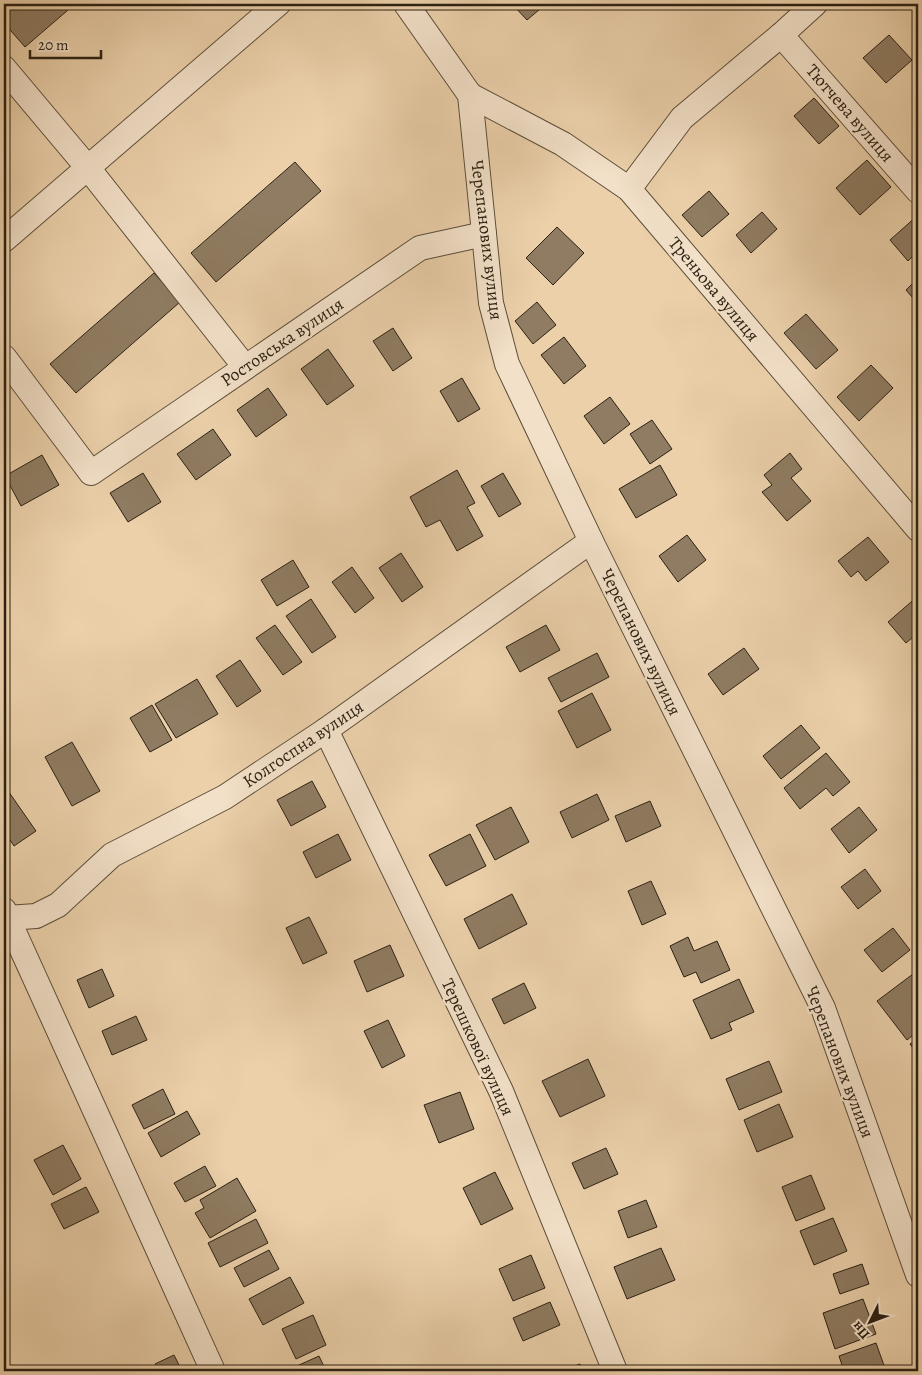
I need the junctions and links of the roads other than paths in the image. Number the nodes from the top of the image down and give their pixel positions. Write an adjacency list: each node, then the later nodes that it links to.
1 (278, 4): 7 (street)
2 (406, 4): 6 (street, Черепанових вулиця)
3 (815, 4): 4 (street)
4 (781, 35): 8 (street); 9 (street, Тютчева вулиця)
5 (4, 68): 7 (street)
6 (470, 95): 8 (street, Треньова вулиця); 10 (street, Черепанових вулиця)
7 (88, 168): 11 (street); 13 (street)
8 (629, 189): 14 (street, Треньова вулиця)
9 (918, 191)
10 (484, 234): 13 (street, Ростовська вулиця); 15 (street, Черепанових вулиця)
11 (4, 240)
12 (4, 357): 13 (street, Ростовська вулиця)
13 (245, 367)
14 (918, 529)
15 (591, 540): 16 (street, Колгоспна вулиця); 18 (street, Черепанових вулиця)
16 (326, 730): 17 (street, Колгоспна вулиця); 20 (street, Терешкової вулиця)
17 (5, 916): 19 (street)
18 (918, 1275)
19 (213, 1371)
20 (615, 1371)

